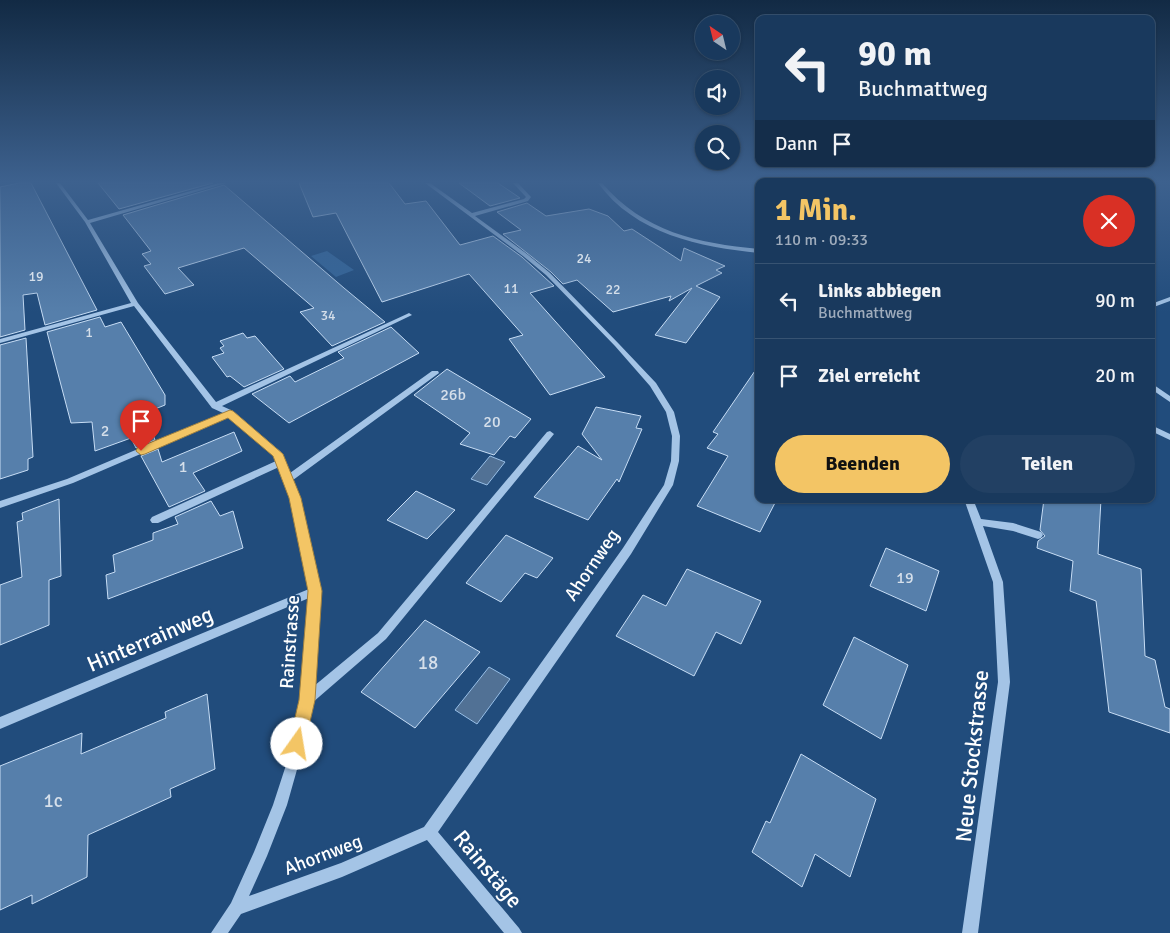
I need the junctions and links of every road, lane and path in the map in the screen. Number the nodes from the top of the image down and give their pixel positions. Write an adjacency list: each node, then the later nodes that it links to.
1 (90, 227): 6 (street, Rainstrasse)
2 (488, 227): 28 (street, Ahornweg)
3 (657, 227): 4 (street)
4 (755, 250)
5 (1170, 299): 7 (street)
6 (135, 304): 9 (street); 13 (street, Rainstrasse)
7 (1155, 305)
8 (409, 315): 13 (street)
9 (0, 341)
10 (435, 373): 19 (street)
11 (1155, 388): 12 (street)
12 (1170, 400)
13 (215, 406): 14 (street, Rainstrasse)
14 (230, 413): 18 (street, Rainstrasse); 21 (street)
15 (1155, 430): 17 (street)
16 (550, 434): 26 (street)
17 (1170, 437)
18 (281, 462): 19 (street, Rainstrasse); 22 (street)
19 (288, 479): 25 (street, Rainstrasse)
20 (971, 503): 23 (street, Neue Stockstrasse)
21 (0, 505)
22 (155, 520)
23 (978, 522): 24 (street); 32 (street, Neue Stockstrasse)
24 (1038, 534)
25 (315, 591): 26 (street, Rainstrasse); 27 (street, Hinterrainweg)
26 (307, 700): 29 (street, Rainstrasse)
27 (0, 723)
28 (429, 832): 29 (street, Ahornweg); 31 (street, Rainstäge)
29 (236, 908): 30 (street, Rainstrasse)
30 (220, 933)
31 (514, 933)
32 (970, 933)

